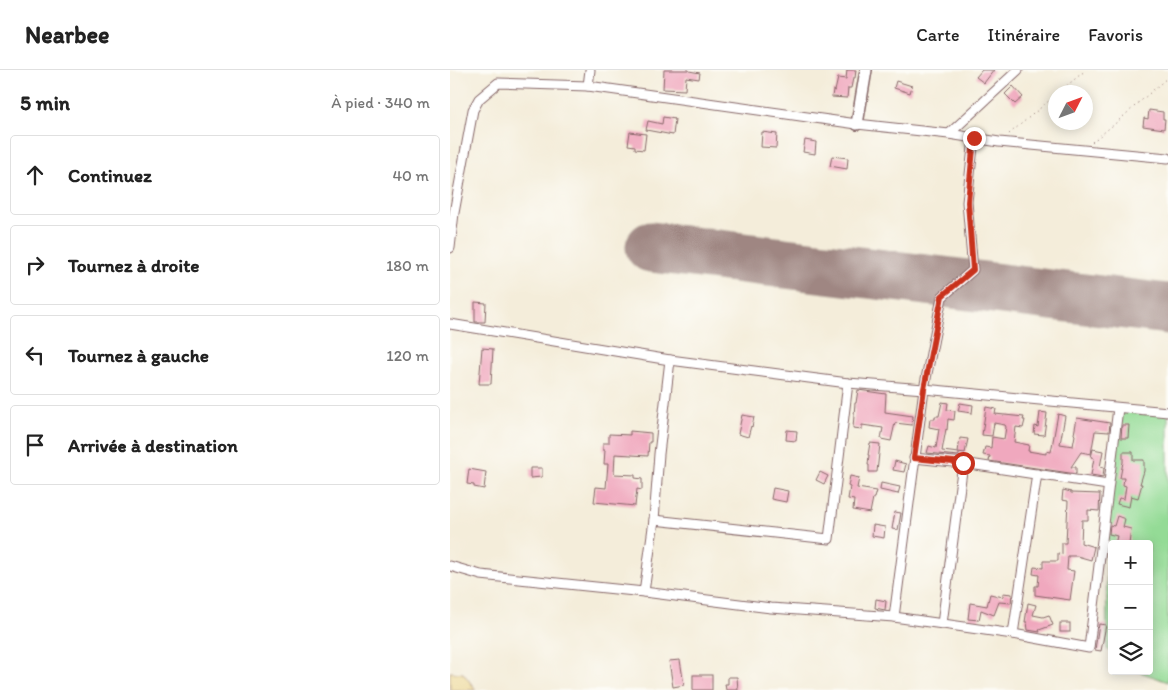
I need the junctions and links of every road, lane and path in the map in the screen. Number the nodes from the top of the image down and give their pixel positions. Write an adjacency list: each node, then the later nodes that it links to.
1 (590, 70): 7 (street)
2 (866, 70): 9 (main road)
3 (1018, 70): 10 (street)
4 (1086, 70): 6 (path)
5 (1168, 77): 13 (path)
6 (1067, 85)
7 (588, 86): 9 (street); 15 (street)
8 (1048, 102): 12 (path)
9 (857, 124): 10 (street)
10 (949, 134): 11 (street)
11 (974, 138): 12 (street); 19 (street)
12 (999, 142): 13 (street)
13 (1082, 150): 14 (street)
14 (1168, 158)
15 (450, 248)
16 (450, 324): 17 (street)
17 (670, 360): 18 (street); 26 (street)
18 (848, 383): 19 (street); 26 (street)
19 (924, 389): 20 (street); 22 (street)
20 (1118, 408): 21 (street); 25 (street)
21 (1168, 412)
22 (914, 458): 23 (street); 29 (street)
23 (963, 463): 24 (street); 30 (street)
24 (1037, 474): 25 (street); 31 (street)
25 (1108, 485): 31 (street)
26 (654, 520): 28 (street)
27 (450, 566): 28 (street)
28 (644, 592): 29 (street)
29 (894, 618): 30 (street)
30 (942, 624): 31 (street)
31 (1013, 634)

